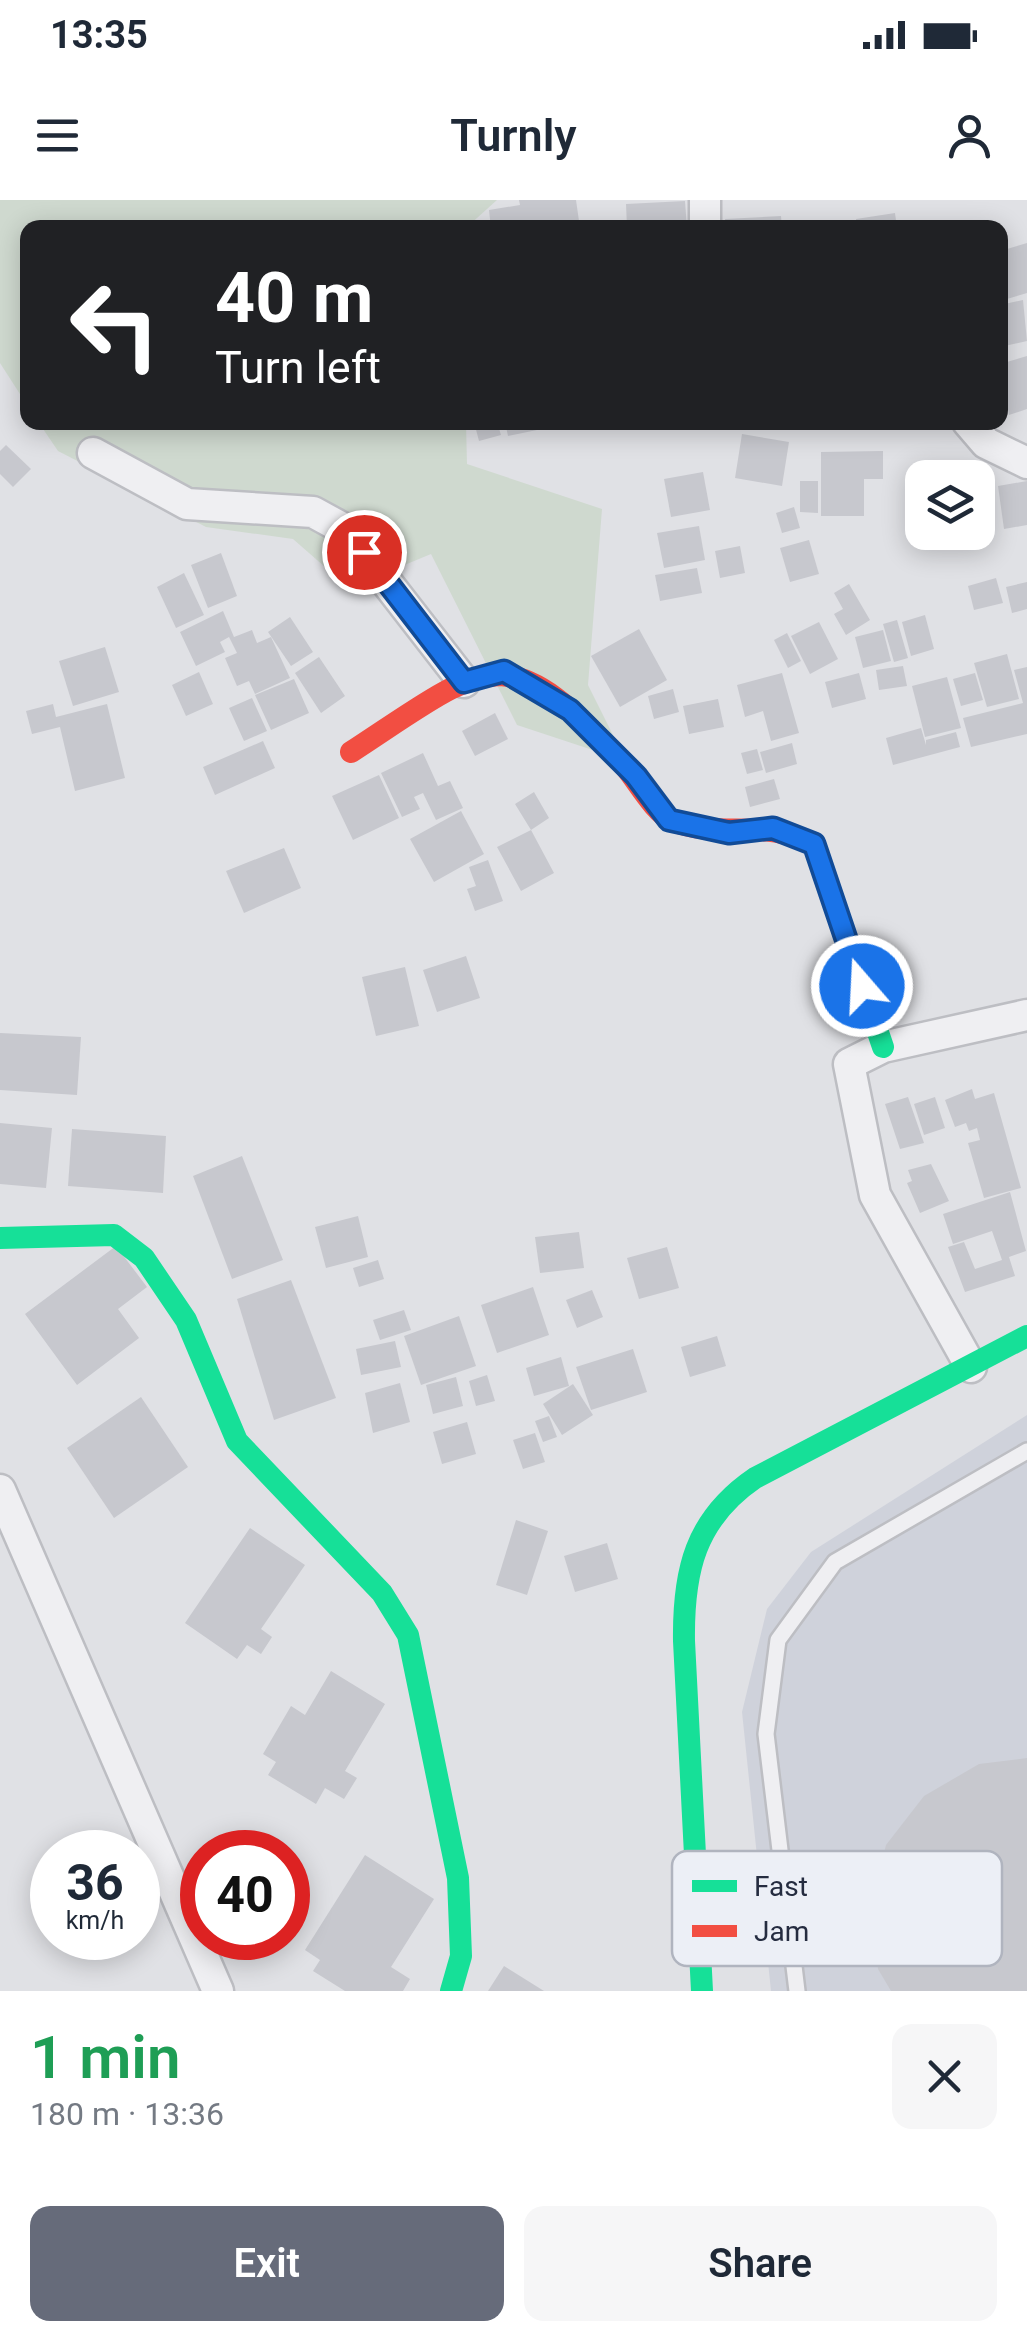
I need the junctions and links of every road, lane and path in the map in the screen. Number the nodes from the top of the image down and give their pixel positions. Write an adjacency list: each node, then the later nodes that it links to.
1 (975, 430): 3 (street)
2 (94, 453): 4 (street)
3 (1027, 462)
4 (464, 682): 5 (street); 7 (street)
5 (351, 752)
6 (1027, 1015): 7 (street)
7 (883, 1047): 10 (street)
8 (0, 1238): 18 (street)
9 (1027, 1336): 10 (street)
10 (971, 1367): 13 (street)
11 (1027, 1451): 14 (lane)
12 (0, 1490): 17 (street)
13 (692, 1851)
14 (781, 1851)
15 (700, 1966): 19 (street)
16 (795, 1966): 20 (lane)
17 (218, 1991)
18 (451, 1991)
19 (702, 1991)
20 (798, 1991)

